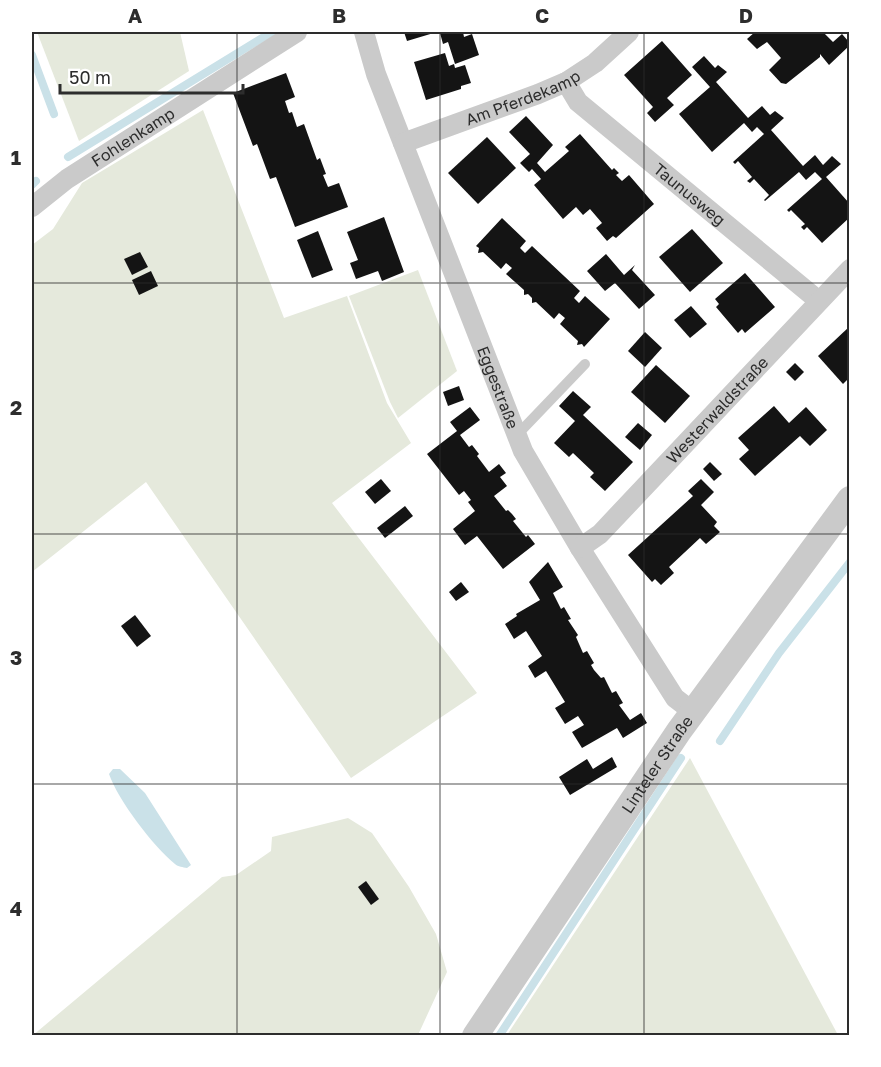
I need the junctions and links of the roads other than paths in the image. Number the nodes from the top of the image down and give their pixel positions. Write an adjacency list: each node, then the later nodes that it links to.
1 (297, 32): 6 (street, Fohlenkamp)
2 (364, 32): 5 (street, Eggestraße)
3 (629, 32): 4 (street, Am Pferdekamp)
4 (566, 82): 5 (street, Am Pferdekamp); 8 (street, Taunusweg)
5 (403, 143): 10 (street, Eggestraße)
6 (32, 207)
7 (849, 269): 8 (street, Westerwaldstraße)
8 (819, 301): 12 (street, Westerwaldstraße)
9 (585, 364): 10 (lane)
10 (517, 435): 12 (street, Eggestraße)
11 (849, 499): 13 (street, Linteler Straße)
12 (580, 548): 13 (street, Eggestraße)
13 (692, 711): 14 (street, Linteler Straße)
14 (475, 1035)

